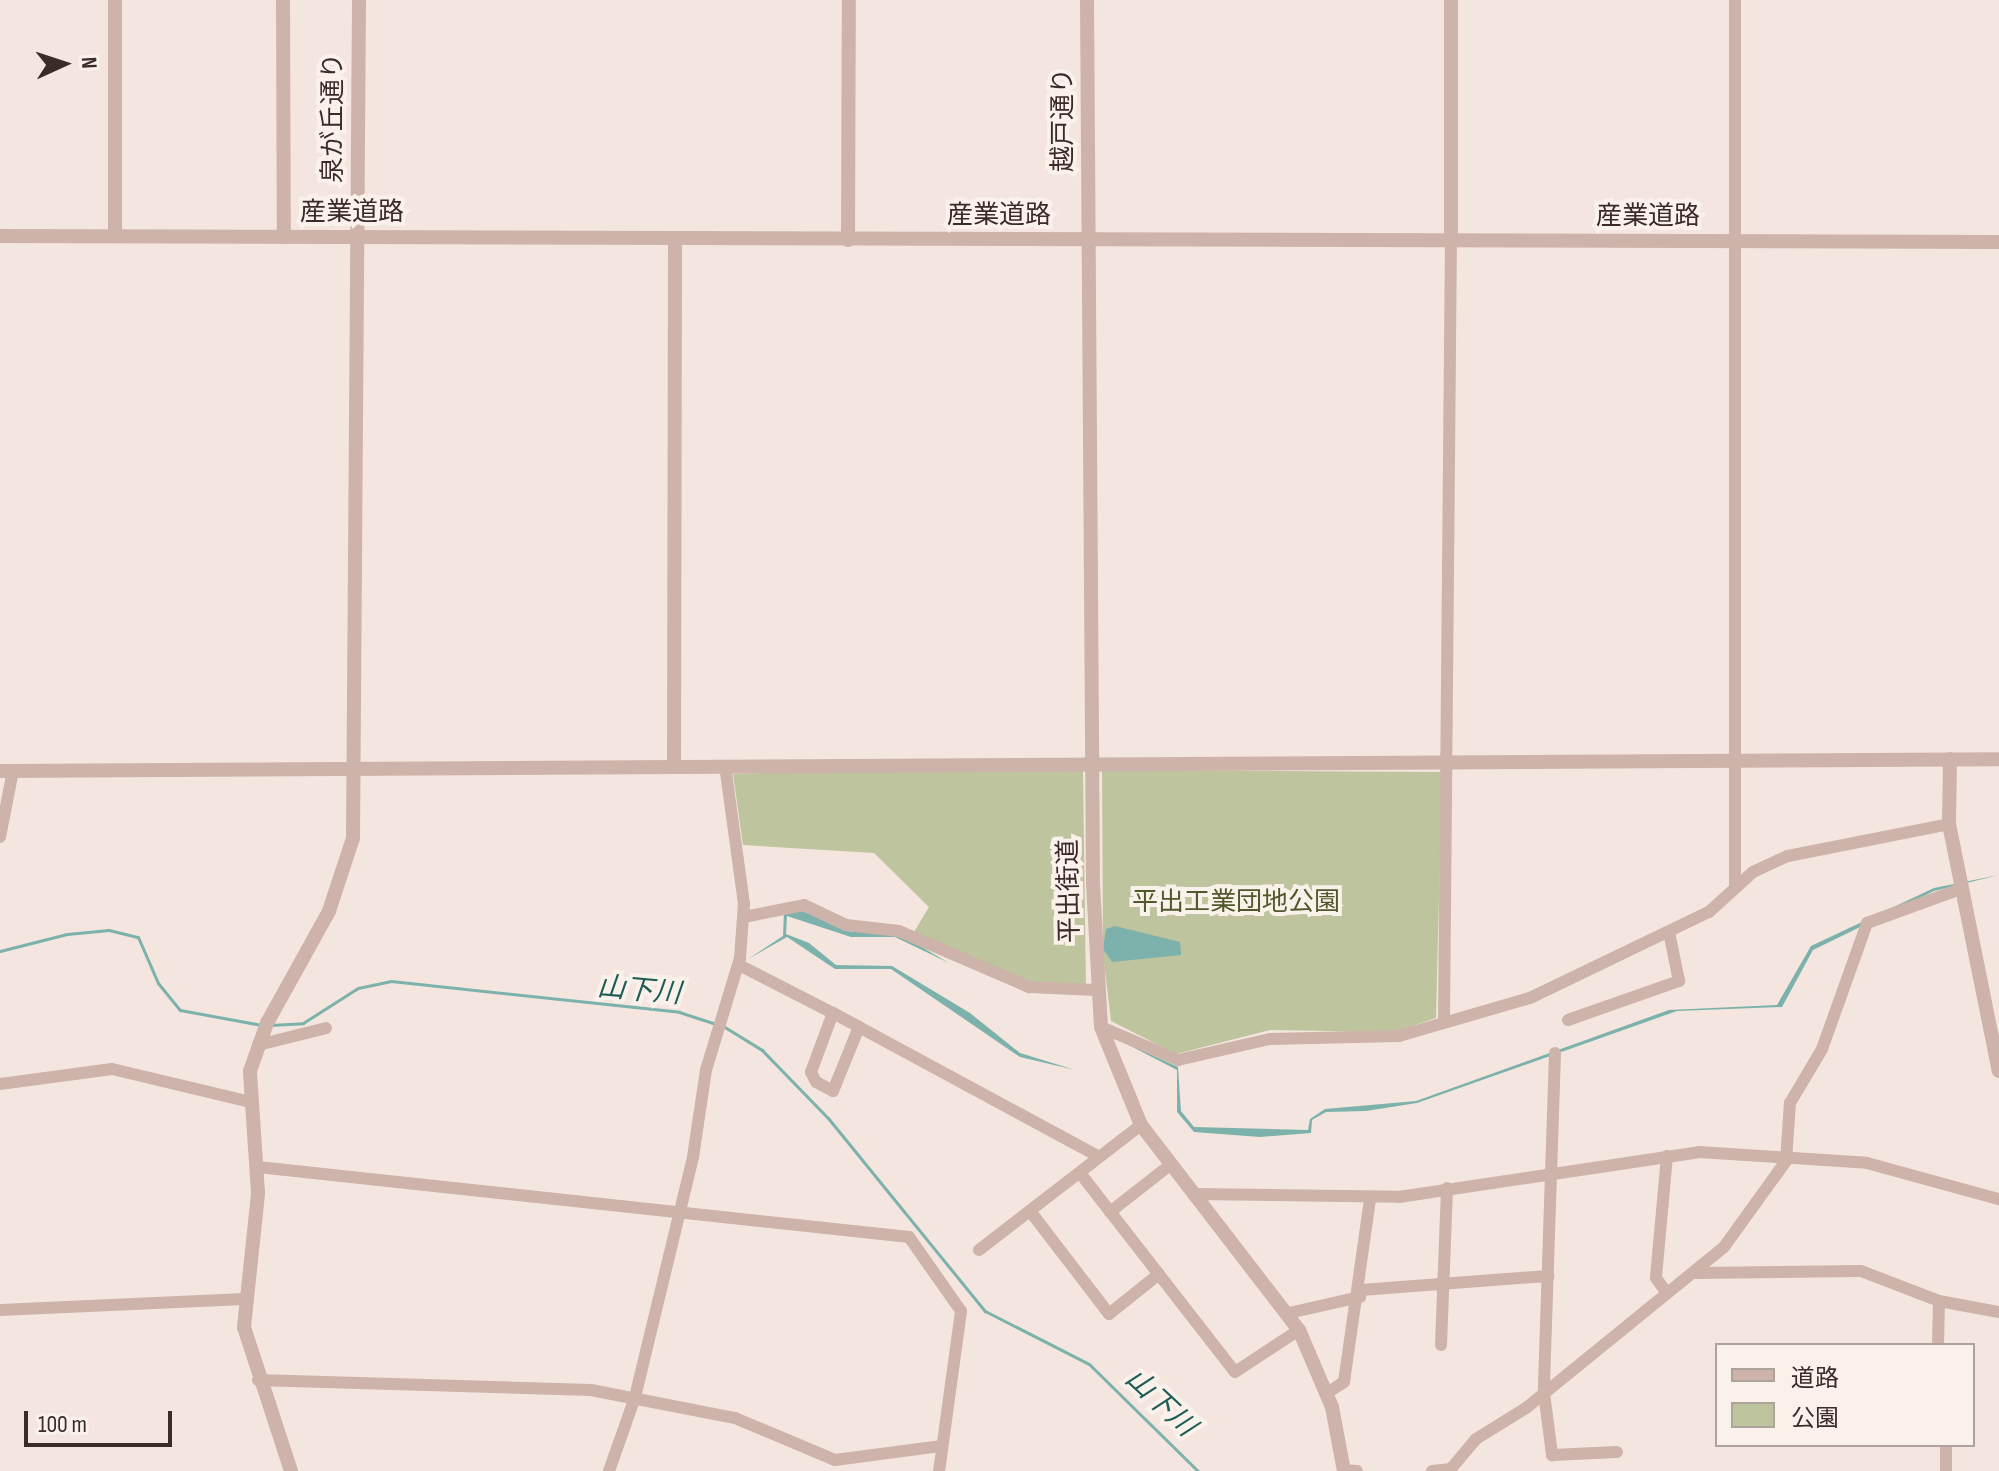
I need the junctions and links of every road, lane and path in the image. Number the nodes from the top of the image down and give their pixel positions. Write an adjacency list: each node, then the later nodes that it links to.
1 (115, 0): 8 (street)
2 (283, 0): 10 (street)
3 (359, 0): 11 (street, 泉が丘通り)
4 (849, 0): 13 (street)
5 (1087, 0): 14 (street, 越戸通り)
6 (1451, 0): 15 (street)
7 (1735, 0): 16 (street)
8 (115, 235): 9 (street, 産業道路); 10 (street, 産業道路)
9 (0, 236)
10 (284, 237): 11 (street, 産業道路)
11 (357, 237): 12 (street, 産業道路); 25 (street, 泉が丘通り)
12 (675, 239): 13 (street, 産業道路); 24 (street)
13 (848, 240): 14 (street, 産業道路)
14 (1089, 240): 15 (street, 産業道路); 22 (street, 平出街道)
15 (1451, 240): 16 (street, 産業道路); 21 (street)
16 (1735, 241): 17 (street, 産業道路); 20 (street)
17 (1999, 242)
18 (1950, 759): 19 (street); 20 (street); 27 (street)
19 (1999, 759)
20 (1733, 760): 21 (street); 29 (street)
21 (1449, 762): 22 (street); 37 (street)
22 (1093, 765): 23 (street); 34 (street, 平出街道)
23 (725, 766): 24 (street); 31 (street)
24 (674, 767): 25 (street)
25 (354, 769): 26 (street); 41 (street, 泉が丘通り)
26 (7, 771): 28 (street)
27 (1949, 824): 29 (street); 30 (street)
28 (0, 837)
29 (1735, 888): 32 (street)
30 (1963, 888): 43 (street); 49 (street)
31 (744, 917): 33 (street); 34 (street)
32 (1669, 932): 36 (street); 37 (street)
33 (739, 965): 35 (street); 60 (street)
34 (1096, 990): 39 (street, 平出街道)
35 (833, 1013): 38 (street); 38 (street)
36 (1568, 1020)
37 (1444, 1021): 39 (street)
38 (859, 1027): 48 (street)
39 (1101, 1027): 46 (street, 平出街道)
40 (326, 1028): 41 (street)
41 (258, 1045): 45 (street, 泉が丘通り)
42 (1555, 1053): 53 (street)
43 (1999, 1071)
44 (0, 1084): 45 (street)
45 (250, 1102): 51 (street, 泉が丘通り)
46 (1141, 1125): 48 (street); 50 (street, 平出街道)
47 (1667, 1156): 49 (street); 53 (street); 66 (street)
48 (1099, 1157): 52 (street)
49 (1786, 1161): 57 (street); 62 (street)
50 (1170, 1165): 55 (street, 平出街道); 59 (street)
51 (258, 1167): 60 (street); 68 (street, 泉が丘通り)
52 (1080, 1173): 58 (street); 59 (street)
53 (1556, 1173): 54 (street); 64 (street)
54 (1447, 1188): 56 (street); 65 (street)
55 (1194, 1194): 56 (street); 72 (street, 平出街道)
56 (1370, 1199): 67 (street)
57 (1999, 1199)
58 (1030, 1211): 61 (street); 63 (street)
59 (1110, 1212): 63 (street)
60 (680, 1213): 79 (street); 80 (street)
61 (979, 1250)
62 (1696, 1273): 66 (street); 69 (street)
63 (1159, 1274): 73 (street)
64 (1548, 1276): 65 (street); 78 (street)
65 (1445, 1284): 67 (street); 75 (street)
66 (1667, 1293): 78 (street)
67 (1361, 1294): 72 (street); 77 (street)
68 (244, 1299): 70 (street); 76 (street, 泉が丘通り)
69 (1939, 1301): 71 (street); 74 (street)
70 (0, 1310)
71 (1999, 1312)
72 (1289, 1313): 73 (street, 平出街道)
73 (1299, 1330): 77 (street, 平出街道)
74 (1938, 1343)
75 (1441, 1345)
76 (258, 1380): 79 (street); 84 (street, 泉が丘通り)
77 (1327, 1393): 87 (street, 平出街道)
78 (1544, 1393): 82 (street); 83 (street)
79 (635, 1397): 80 (street); 85 (street)
80 (942, 1446): 86 (street)
81 (1946, 1447): 89 (street)
82 (1617, 1452)
83 (1449, 1470): 88 (street)
84 (291, 1471)
85 (609, 1471)
86 (939, 1471)
87 (1348, 1471)
88 (1432, 1471)
89 (1946, 1471)

